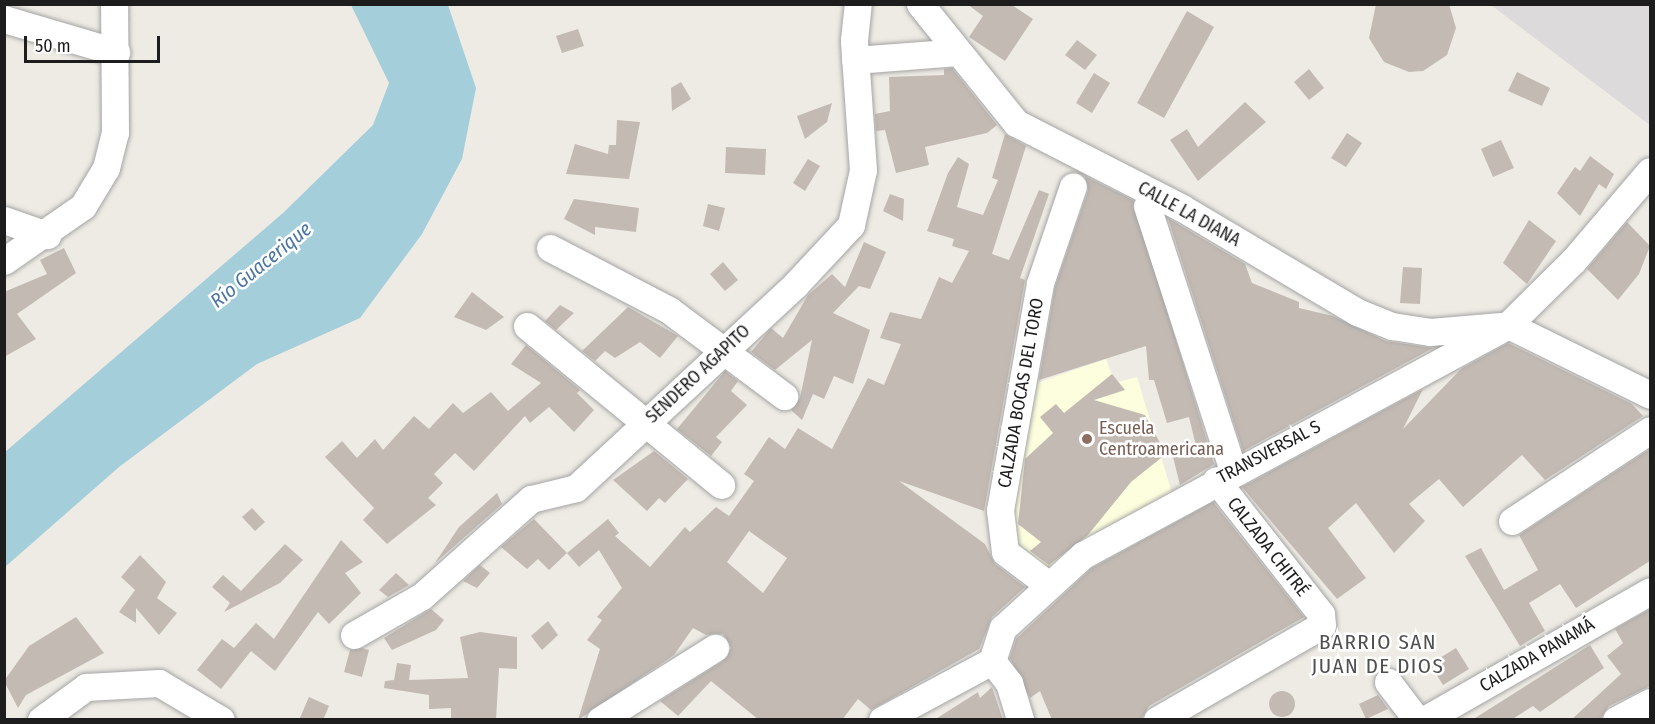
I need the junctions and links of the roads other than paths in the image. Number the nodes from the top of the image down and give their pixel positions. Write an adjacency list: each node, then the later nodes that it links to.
1 (114, 4): 5 (street)
2 (858, 4): 7 (street, SENDERO AGAPITO)
3 (920, 4): 6 (street, CALLE LA DIANA)
4 (4, 19): 5 (street)
5 (116, 52): 12 (street)
6 (958, 52): 7 (street); 15 (street, CALLE LA DIANA)
7 (855, 60): 17 (street, SENDERO AGAPITO)
8 (1650, 171): 15 (street, TRANSVERSAL S)
9 (1072, 186): 25 (street, CALZADA BOCAS DEL TORO)
10 (1147, 206): 22 (street)
11 (4, 220): 12 (street)
12 (47, 235): 14 (street)
13 (550, 248): 17 (street)
14 (4, 261)
15 (1508, 325): 18 (street); 22 (street, TRANSVERSAL S)
16 (527, 326): 20 (street)
17 (724, 349): 19 (street); 20 (street, SENDERO AGAPITO)
18 (1650, 394)
19 (784, 396)
20 (646, 423): 23 (street); 27 (street, SENDERO AGAPITO)
21 (1650, 430): 24 (street)
22 (1224, 476): 25 (street, TRANSVERSAL S); 37 (street, CALZADA CHITRÉ)
23 (721, 485)
24 (1512, 521)
25 (1046, 583): 29 (street, TRANSVERSAL S)
26 (1650, 591): 39 (street, CALZADA PANAMÁ)
27 (354, 635)
28 (715, 648): 34 (street)
29 (992, 661): 35 (street); 36 (street)
30 (1388, 682): 38 (street)
31 (1650, 702): 40 (street)
32 (41, 720): 33 (street)
33 (221, 720)
34 (600, 720)
35 (882, 720)
36 (1020, 720)
37 (1157, 720)
38 (1417, 720)
39 (1424, 720)
40 (1616, 720)

